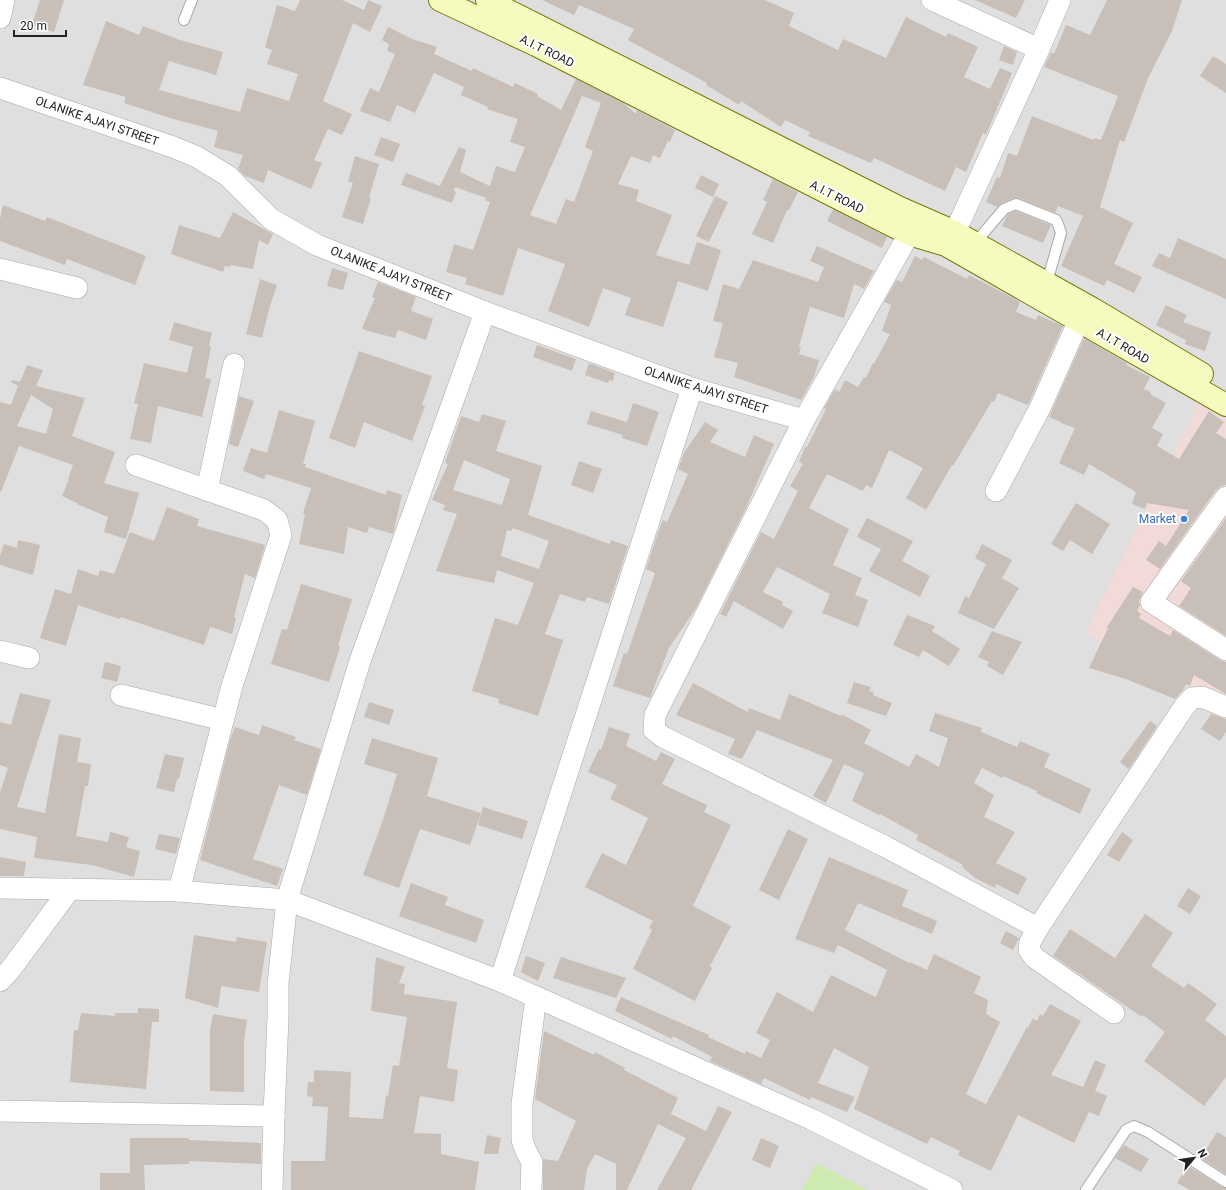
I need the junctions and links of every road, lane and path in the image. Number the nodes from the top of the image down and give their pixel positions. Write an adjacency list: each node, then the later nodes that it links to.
1 (4, 0): 7 (street)
2 (192, 0): 8 (lane)
3 (440, 0): 12 (street, A.I.T ROAD)
4 (487, 0): 11 (street, A.I.T ROAD)
5 (932, 0): 9 (street)
6 (1060, 0): 9 (street)
7 (0, 18)
8 (184, 20)
9 (1039, 49): 11 (street)
10 (0, 88): 18 (street, OLANIKE AJAYI STREET)
11 (955, 232): 13 (street, A.I.T ROAD)
12 (910, 234): 15 (street, A.I.T ROAD); 24 (street)
13 (976, 243): 15 (street, A.I.T ROAD); 16 (lane)
14 (0, 269): 17 (street)
15 (1023, 279): 16 (street, A.I.T ROAD); 19 (street, A.I.T ROAD)
16 (1047, 282): 22 (street, A.I.T ROAD)
17 (77, 288)
18 (485, 312): 21 (street, OLANIKE AJAYI STREET); 38 (street)
19 (1079, 320): 23 (street, A.I.T ROAD); 27 (street)
20 (234, 364): 26 (street)
21 (692, 388): 24 (street, OLANIKE AJAYI STREET); 41 (street)
22 (1226, 388)
23 (1226, 405)
24 (804, 420): 39 (street)
25 (136, 465): 26 (street)
26 (207, 490): 34 (street)
27 (996, 491)
28 (1226, 497): 29 (street)
29 (1226, 650)
30 (0, 651): 31 (street)
31 (29, 658)
32 (121, 695): 34 (street)
33 (1226, 707): 39 (street)
34 (223, 720): 37 (street)
35 (0, 888): 36 (street)
36 (70, 889): 37 (street); 40 (street)
37 (179, 891): 38 (street)
38 (287, 900): 41 (street); 45 (street)
39 (1038, 928): 43 (street)
40 (0, 981)
41 (500, 981): 42 (street)
42 (536, 997): 48 (street); 49 (street)
43 (1114, 1012)
44 (0, 1111): 45 (street)
45 (274, 1116): 47 (street)
46 (1226, 1182): 50 (lane)
47 (272, 1190)
48 (531, 1190)
49 (952, 1190)
50 (1086, 1190)

